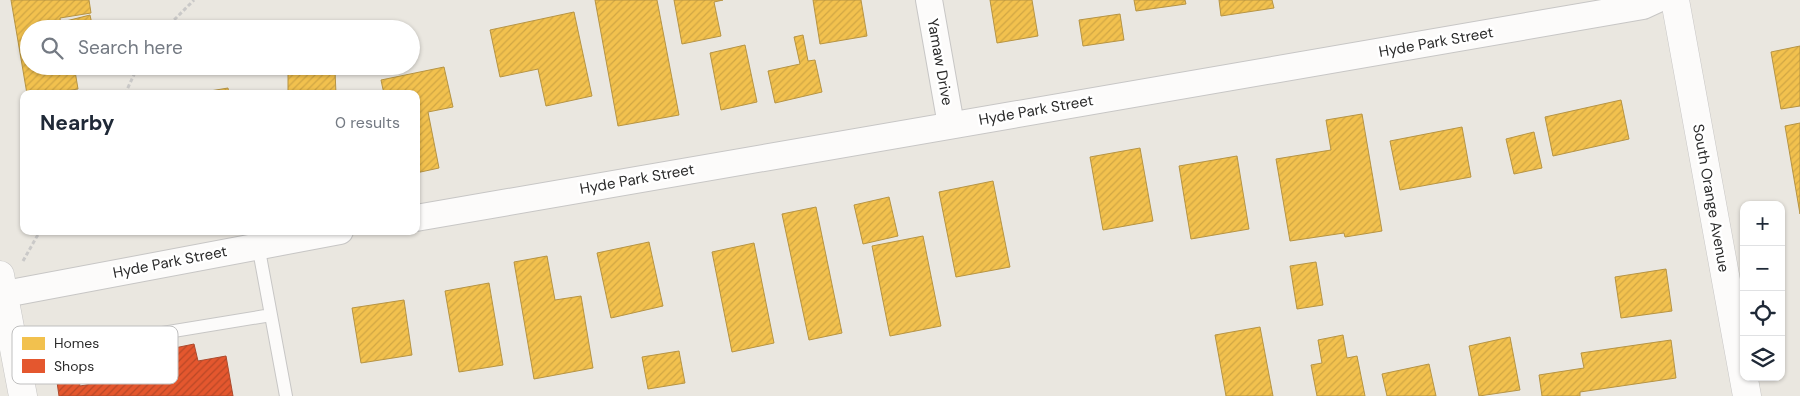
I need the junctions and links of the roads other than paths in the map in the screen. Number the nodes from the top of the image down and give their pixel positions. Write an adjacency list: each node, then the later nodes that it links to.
1 (930, 0): 4 (street, Yamaw Drive)
2 (1656, 0): 4 (street, Hyde Park Street)
3 (1675, 0): 13 (street, South Orange Avenue)
4 (951, 125): 5 (street, Hyde Park Street)
5 (420, 217)
6 (317, 235): 7 (street, Hyde Park Street)
7 (258, 245): 8 (street, Hyde Park Street); 9 (lane)
8 (1, 288): 11 (street)
9 (271, 315): 10 (lane); 12 (lane)
10 (178, 330)
11 (12, 339)
12 (286, 396)
13 (1747, 396)

